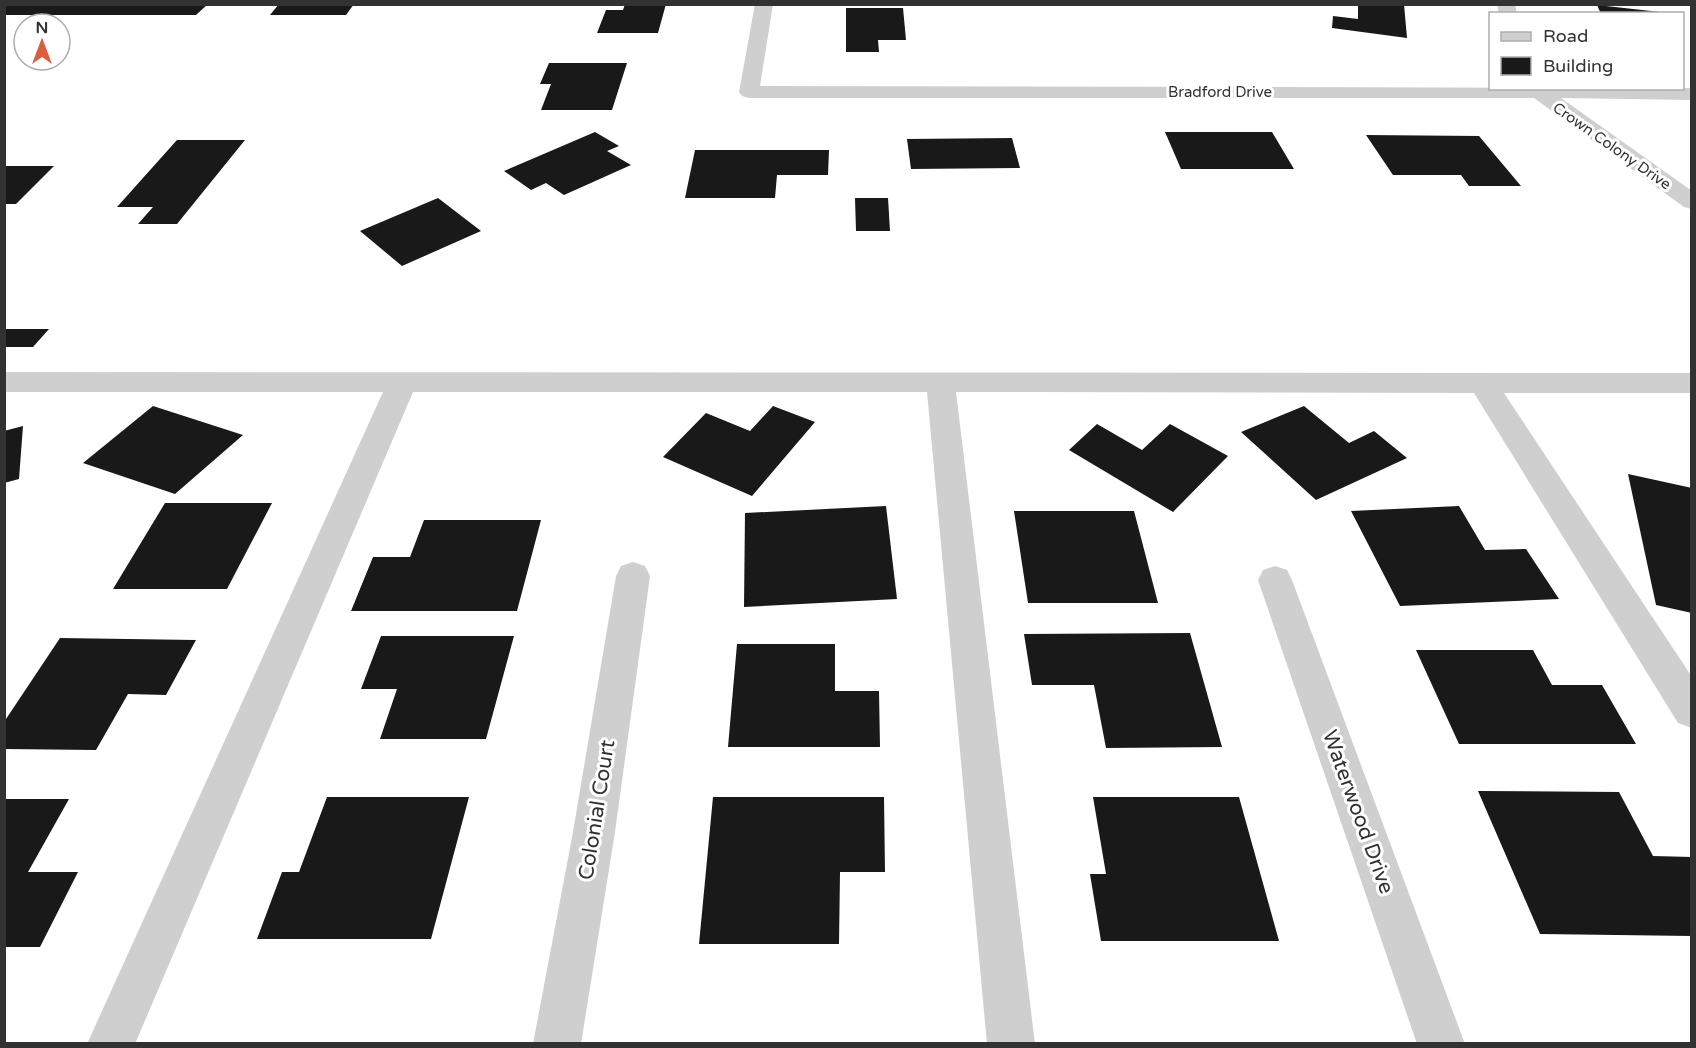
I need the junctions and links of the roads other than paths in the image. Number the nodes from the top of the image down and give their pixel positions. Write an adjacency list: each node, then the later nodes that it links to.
1 (764, 4): 2 (street, Bradford Drive)
2 (1534, 90): 3 (street, Bradford Drive); 4 (street, Crown Colony Drive)
3 (1692, 94)
4 (1692, 202)
5 (4, 382): 6 (street)
6 (402, 383): 9 (street); 13 (street)
7 (1483, 383): 8 (street); 9 (street); 12 (street)
8 (1692, 383)
9 (941, 384): 15 (street)
10 (633, 576): 14 (street, Colonial Court)
11 (1275, 580): 16 (street, Waterwood Drive)
12 (1692, 711)
13 (111, 1044)
14 (557, 1044)
15 (1011, 1044)
16 (1441, 1044)

